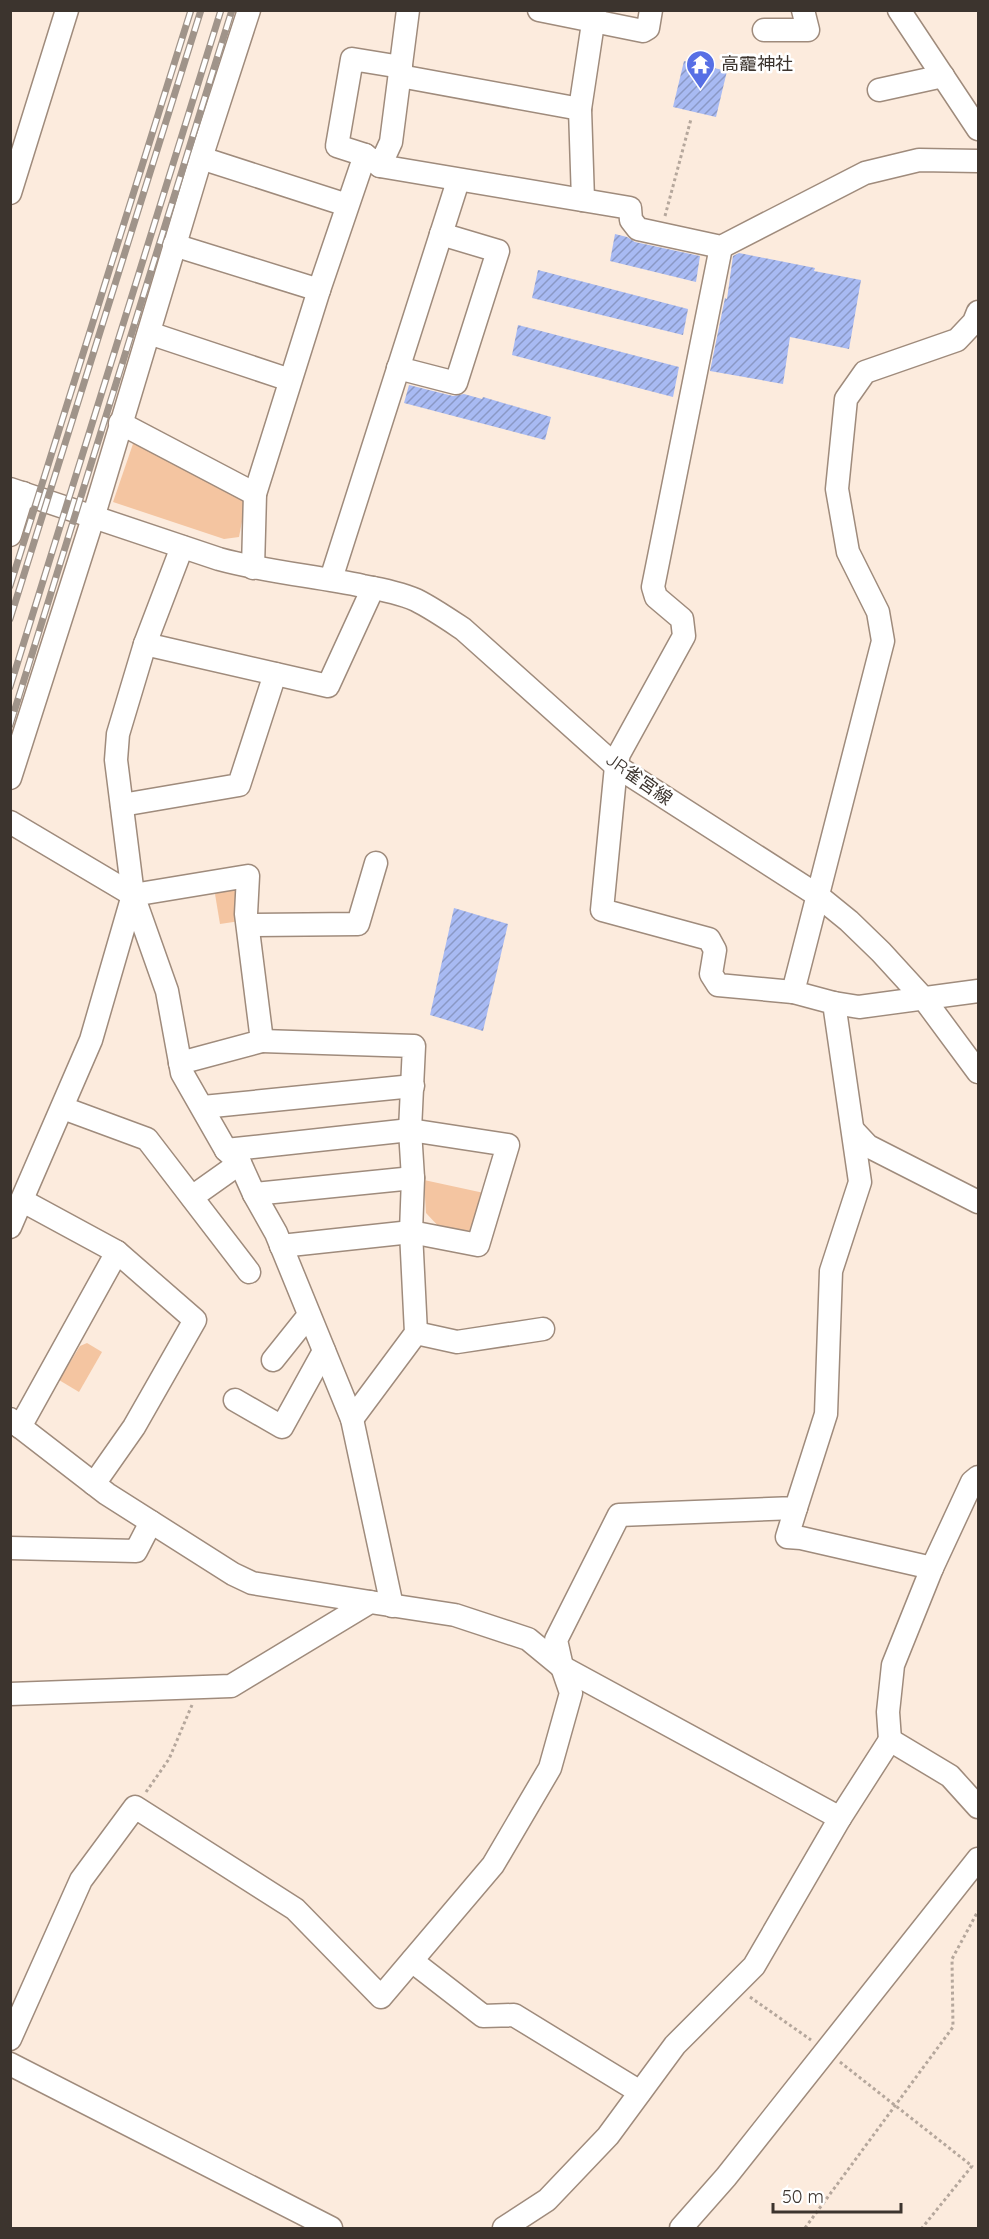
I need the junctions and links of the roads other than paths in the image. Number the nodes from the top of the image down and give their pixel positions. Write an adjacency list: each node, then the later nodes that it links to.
1 (67, 10): 19 (street)
2 (249, 10): 15 (street)
3 (408, 10): 10 (street)
4 (539, 10): 8 (street)
5 (651, 10): 8 (street)
6 (803, 10): 9 (street)
7 (898, 10): 11 (street)
8 (594, 16): 13 (street)
9 (764, 30)
10 (400, 71): 13 (street); 16 (street); 16 (street)
11 (943, 76): 12 (street); 14 (street)
12 (879, 90)
13 (580, 108): 20 (street)
14 (978, 129)
15 (201, 158): 21 (street); 23 (street)
16 (372, 160): 18 (street); 21 (street)
17 (978, 161): 24 (street)
18 (458, 180): 20 (street); 22 (street)
19 (10, 193)
20 (583, 200): 24 (street)
21 (347, 205): 25 (street)
22 (441, 234): 28 (street); 28 (street)
23 (174, 245): 25 (street); 27 (street)
24 (721, 247): 41 (street)
25 (319, 290): 29 (street)
26 (978, 312): 47 (street)
27 (149, 333): 29 (street); 30 (street)
28 (398, 368): 37 (street)
29 (290, 380): 32 (street)
30 (120, 423): 32 (street); 33 (street)
31 (17, 491): 33 (street, JR雀宮線); 34 (street)
32 (255, 494): 36 (street)
33 (93, 518): 35 (street, JR雀宮線); 42 (street)
34 (10, 535)
35 (182, 547): 36 (street, JR雀宮線); 39 (street)
36 (253, 568): 37 (street, JR雀宮線)
37 (331, 579): 38 (street, JR雀宮線)
38 (373, 588): 40 (street); 41 (street, JR雀宮線)
39 (145, 644): 40 (street); 43 (street)
40 (275, 674): 43 (street)
41 (616, 766): 47 (street, JR雀宮線); 50 (street)
42 (10, 778)
43 (122, 805): 46 (street)
44 (10, 822): 46 (street)
45 (376, 863): 48 (street)
46 (133, 895): 48 (street); 54 (street); 58 (street)
47 (817, 895): 50 (street); 51 (street, JR雀宮線)
48 (248, 926): 53 (street)
49 (978, 991): 51 (street)
50 (793, 992): 52 (street)
51 (924, 999): 52 (street); 55 (street, JR雀宮線)
52 (834, 1003): 60 (street)
53 (262, 1041): 54 (street); 56 (street)
54 (180, 1063): 57 (street)
55 (978, 1072)
56 (413, 1086): 57 (street); 59 (street)
57 (203, 1107): 61 (street)
58 (63, 1108): 64 (street); 65 (street)
59 (410, 1130): 61 (street); 62 (street); 68 (street)
60 (853, 1130): 66 (street); 82 (street)
61 (233, 1156): 63 (street); 64 (street)
62 (413, 1178): 63 (street); 68 (street)
63 (254, 1194): 69 (street)
64 (192, 1197): 71 (street)
65 (23, 1201): 67 (street); 70 (street)
66 (978, 1202)
67 (10, 1227)
68 (411, 1232): 69 (street); 74 (street)
69 (281, 1246): 72 (street)
70 (117, 1252): 79 (street); 81 (street)
71 (249, 1272)
72 (309, 1315): 75 (street); 76 (street)
73 (543, 1329): 74 (street)
74 (416, 1332): 78 (street)
75 (324, 1351): 77 (street); 78 (street)
76 (273, 1360)
77 (235, 1400)
78 (352, 1419): 87 (street)
79 (15, 1423): 81 (street)
80 (978, 1477): 85 (street)
81 (94, 1484): 83 (street)
82 (796, 1508): 85 (street); 88 (street)
83 (152, 1522): 84 (street); 86 (street)
84 (10, 1548)
85 (932, 1568): 90 (street)
86 (370, 1602): 87 (street); 89 (street)
87 (392, 1606): 88 (street)
88 (562, 1667): 92 (street); 94 (street)
89 (10, 1694)
90 (890, 1740): 91 (street); 92 (street)
91 (978, 1807)
92 (840, 1818): 97 (street)
93 (978, 1859): 100 (street)
94 (412, 1961): 95 (street); 97 (street)
95 (10, 2039)
96 (10, 2064): 98 (street)
97 (640, 2092): 99 (street)
98 (331, 2229)
99 (504, 2229)
100 (681, 2229)

